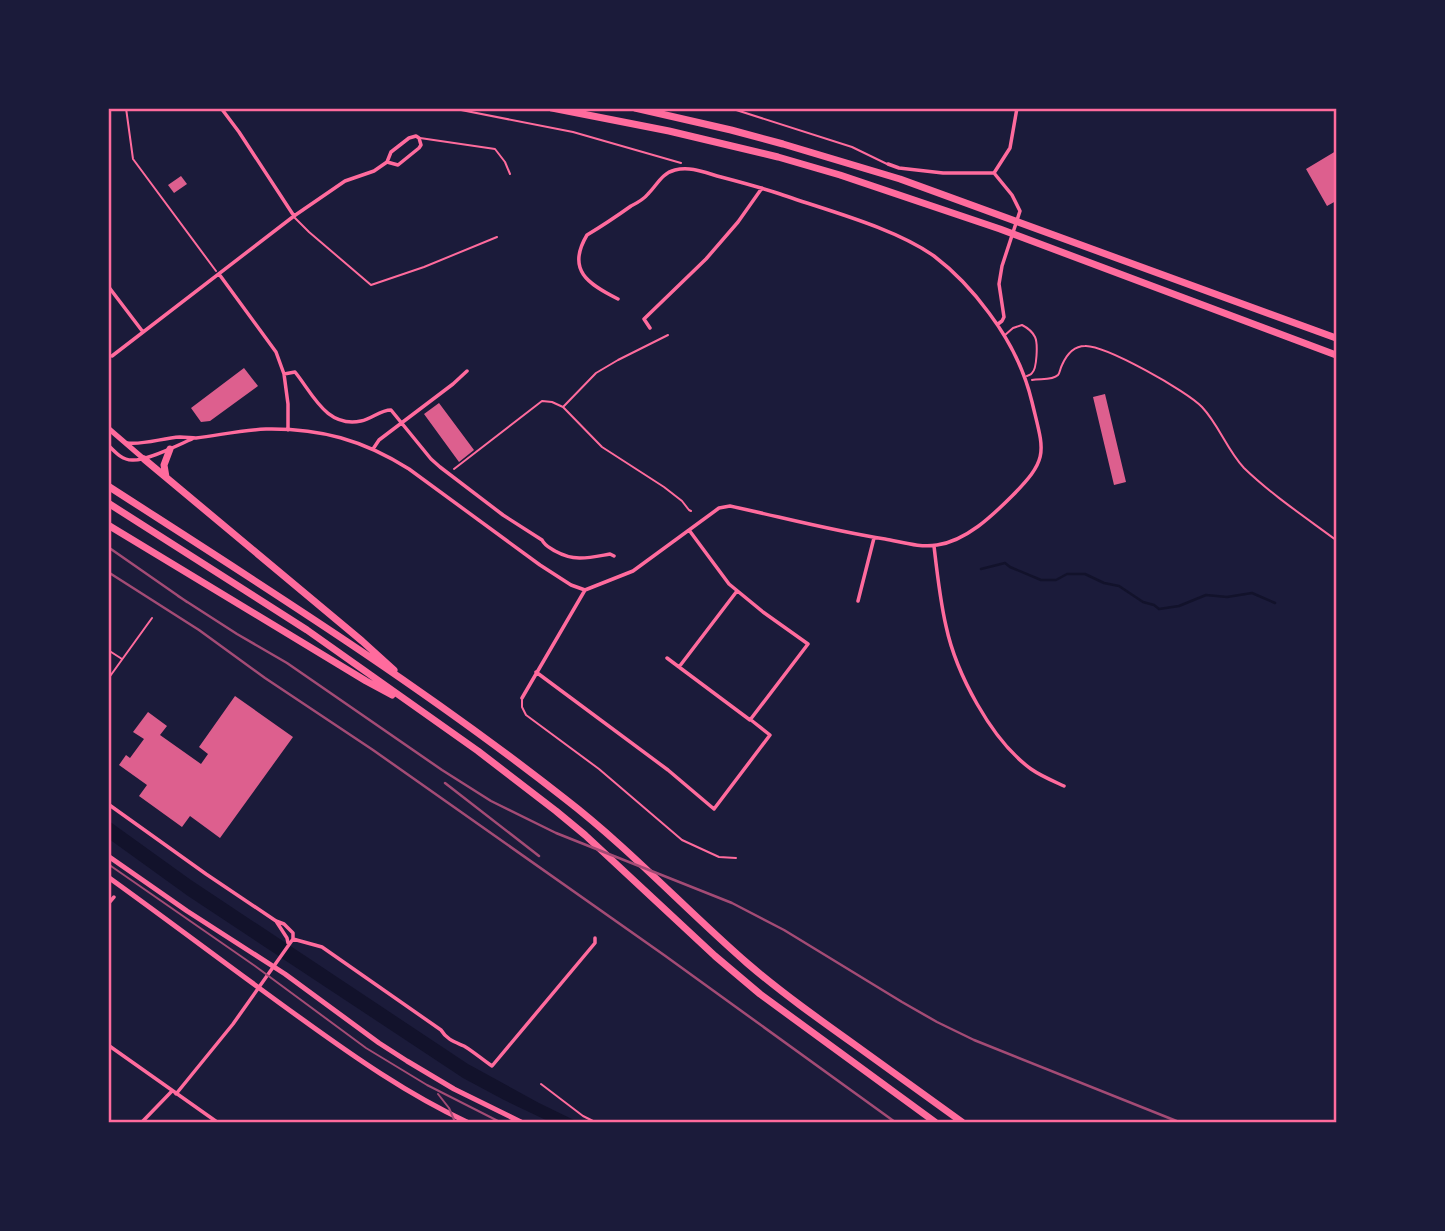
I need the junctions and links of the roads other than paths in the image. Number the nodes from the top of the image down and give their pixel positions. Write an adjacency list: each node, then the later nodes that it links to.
1 (221, 108): 12 (street)
2 (552, 108): 22 (highway)
3 (635, 108): 21 (highway)
4 (730, 108): 8 (lane)
5 (1017, 108): 9 (street)
6 (419, 138): 7 (street); 7 (street); 10 (lane)
7 (387, 162): 12 (street)
8 (888, 164): 9 (street)
9 (995, 173): 17 (street)
10 (510, 174)
11 (762, 188): 16 (street); 17 (street); 18 (street)
12 (294, 216): 13 (lane); 14 (street)
13 (497, 237)
14 (219, 274): 19 (street); 25 (street)
15 (108, 286): 19 (street)
16 (618, 299)
17 (998, 324): 20 (street)
18 (650, 328)
19 (143, 331): 23 (street)
20 (1004, 335): 26 (street); 26 (lane)
21 (1336, 338)
22 (1336, 355)
23 (112, 356)
24 (467, 371): 27 (street)
25 (284, 374): 27 (street); 29 (street)
26 (1027, 378): 42 (street)
27 (402, 422): 34 (street); 43 (street)
28 (108, 429): 31 (main road)
29 (288, 430): 30 (street); 34 (street)
30 (194, 438): 31 (street); 33 (street)
31 (125, 442): 35 (main road)
32 (108, 446): 35 (street)
33 (170, 449): 35 (street); 36 (highway)
34 (373, 449): 44 (street)
35 (144, 459): 36 (highway)
36 (166, 477): 54 (highway)
37 (108, 486): 54 (highway)
38 (108, 502): 56 (highway)
39 (108, 525): 56 (highway)
40 (689, 530): 41 (street); 44 (street); 45 (street)
41 (874, 538): 42 (street); 46 (street)
42 (934, 546): 58 (street)
43 (614, 556)
44 (585, 590): 52 (street)
45 (737, 591): 51 (street); 57 (street)
46 (859, 601)
47 (152, 618): 50 (lane)
48 (108, 650): 50 (lane)
49 (667, 658): 51 (street)
50 (123, 660): 53 (lane)
51 (679, 667): 57 (street)
52 (536, 672): 55 (street); 57 (street)
53 (108, 679)
54 (416, 689): 80 (highway)
55 (522, 698): 61 (lane)
56 (418, 708): 79 (highway)
57 (750, 720)
58 (1064, 786)
59 (108, 804): 65 (street)
60 (108, 856): 69 (main road)
61 (736, 859)
62 (108, 877): 70 (main road)
63 (114, 897): 64 (street)
64 (108, 904)
65 (276, 921): 67 (street); 68 (street)
66 (595, 938): 67 (street)
67 (293, 939): 68 (street)
68 (288, 943): 69 (street)
69 (274, 966): 70 (street); 77 (main road)
70 (258, 987): 73 (street); 74 (main road)
71 (108, 1045): 73 (street)
72 (541, 1084): 78 (lane)
73 (174, 1092): 75 (street); 76 (street)
74 (463, 1121)
75 (142, 1122)
76 (218, 1122)
77 (521, 1122)
78 (594, 1122)
79 (935, 1122)
80 (962, 1122)

